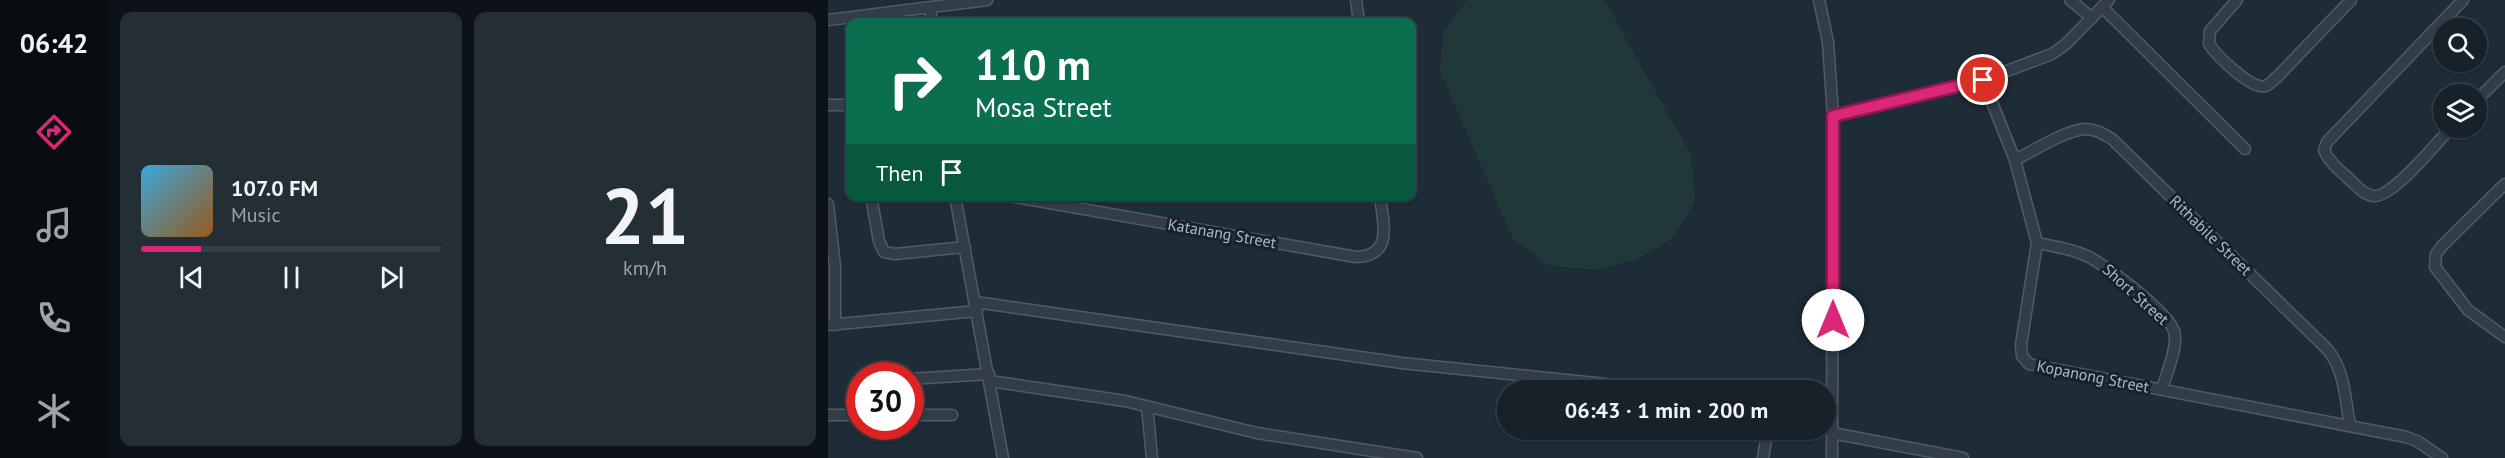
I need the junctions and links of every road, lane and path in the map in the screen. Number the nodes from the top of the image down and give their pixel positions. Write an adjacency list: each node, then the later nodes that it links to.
1 (987, 0): 9 (street)
2 (1356, 0): 11 (street)
3 (2070, 0): 12 (street)
4 (2237, 0): 5 (street)
5 (2351, 0)
6 (2463, 0): 20 (street)
7 (1822, 2): 19 (street)
8 (2106, 4): 12 (street); 21 (street)
9 (930, 8): 10 (street); 13 (street)
10 (931, 18)
11 (1358, 18)
12 (2092, 18): 15 (street)
13 (828, 20)
14 (2505, 72): 16 (street)
15 (1983, 80): 19 (street); 22 (street, Kopanong Street)
16 (2487, 90)
17 (828, 105): 18 (street)
18 (846, 105)
19 (1833, 116): 37 (street)
20 (2441, 138)
21 (2245, 149)
22 (2014, 160): 29 (street, Kopanong Street); 44 (street, Rithabile Street)
23 (2505, 184): 33 (street)
24 (872, 201): 30 (street)
25 (956, 201): 30 (street)
26 (1038, 201): 27 (street, Katanang Street)
27 (1381, 201)
28 (828, 204): 32 (street)
29 (2037, 243): 38 (street, Short Street); 38 (street, Kopanong Street)
30 (965, 247): 31 (street)
31 (976, 306): 32 (street); 34 (street); 36 (street)
32 (832, 325)
33 (2503, 332)
34 (990, 378): 35 (street); 39 (street); 48 (street)
35 (924, 379)
36 (1567, 380)
37 (1832, 380)
38 (2162, 390): 44 (street, Kopanong Street)
39 (1147, 406): 49 (street); 50 (street)
40 (828, 415): 41 (street)
41 (846, 415)
42 (924, 415): 43 (street)
43 (952, 415)
44 (2350, 425): 54 (street, Kopanong Street)
45 (1836, 434): 53 (street)
46 (1766, 440): 51 (street)
47 (1832, 440): 52 (street)
48 (1003, 458)
49 (1152, 458)
50 (1417, 458)
51 (1763, 458)
52 (1832, 458)
53 (1963, 458)
54 (2442, 458)

